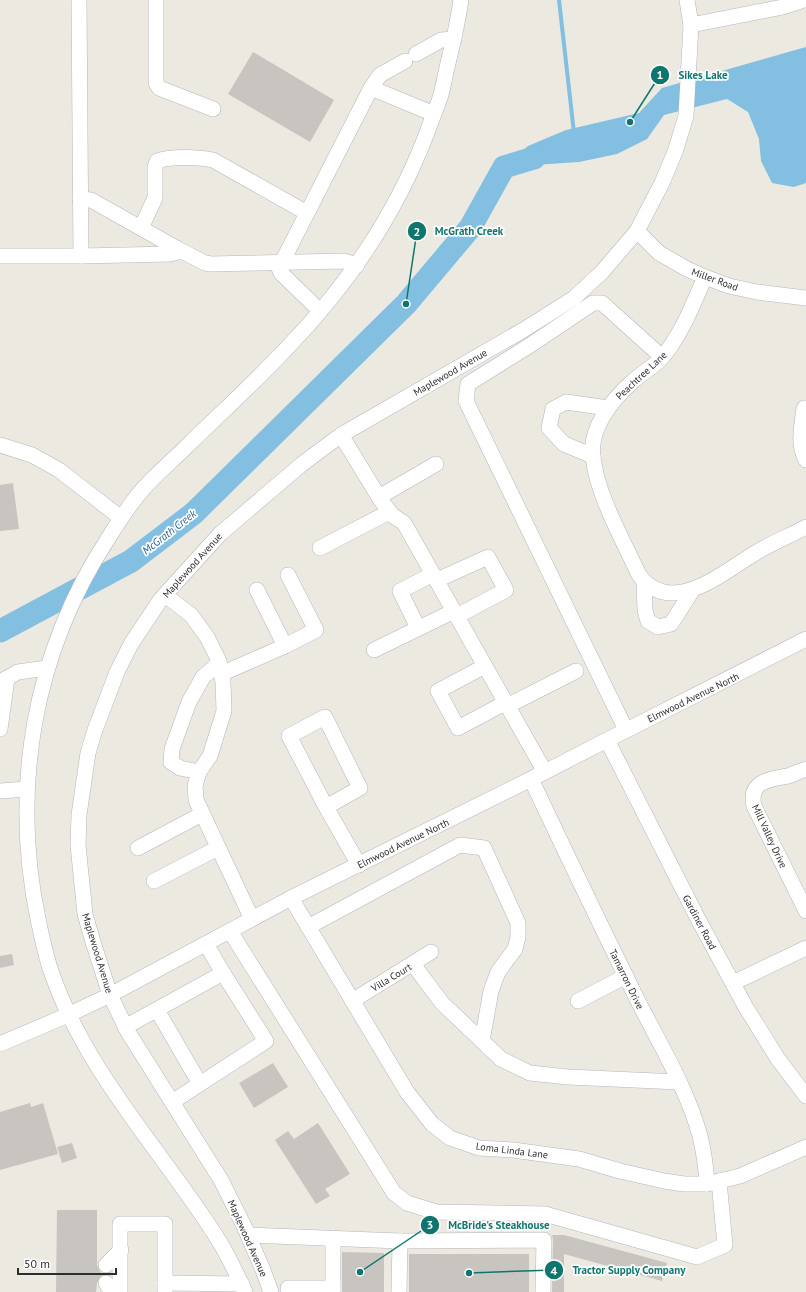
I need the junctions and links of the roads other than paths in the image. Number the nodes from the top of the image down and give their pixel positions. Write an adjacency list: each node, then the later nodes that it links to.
1 (79, 0): 11 (street)
2 (156, 0): 9 (street)
3 (461, 0): 7 (street)
4 (687, 0): 6 (street, Maplewood Avenue)
5 (804, 0): 6 (street)
6 (691, 24): 14 (street, Maplewood Avenue)
7 (454, 39): 8 (street); 10 (street)
8 (371, 88): 10 (street); 12 (street)
9 (213, 109)
10 (434, 114): 19 (street)
11 (80, 199): 13 (street); 17 (street)
12 (307, 213): 13 (street); 18 (street)
13 (141, 228): 15 (street)
14 (637, 231): 20 (street, Miller Road); 26 (street, Maplewood Avenue)
15 (178, 249): 17 (street); 18 (street)
16 (0, 256): 17 (street)
17 (81, 256)
18 (281, 263): 19 (street); 22 (street)
19 (357, 265): 22 (street)
20 (705, 277): 21 (street, Miller Road); 23 (street, Peachtree Lane)
21 (806, 298)
22 (320, 311): 33 (street)
23 (662, 357): 24 (street, Peachtree Lane); 54 (street)
24 (608, 408): 28 (street, Peachtree Lane); 28 (street, Peachtree Lane)
25 (804, 408): 29 (street)
26 (341, 435): 31 (street); 41 (street, Maplewood Avenue)
27 (0, 445): 33 (street)
28 (592, 456): 38 (street, Peachtree Lane)
29 (806, 460)
30 (436, 464): 31 (street)
31 (379, 497): 32 (street)
32 (389, 512): 35 (street); 37 (street)
33 (121, 518): 48 (street)
34 (806, 527): 40 (street, Peachtree Lane)
35 (320, 548)
36 (288, 575): 45 (street)
37 (435, 577): 42 (street); 42 (street); 43 (street)
38 (644, 581): 40 (street, Peachtree Lane); 40 (street, Peachtree Lane)
39 (257, 590): 45 (street)
40 (692, 591)
41 (165, 595): 49 (street); 80 (street, Maplewood Avenue)
42 (456, 614): 43 (street); 47 (street)
43 (418, 628): 46 (street)
44 (806, 639): 54 (street, Elmwood Avenue North)
45 (285, 646): 49 (street)
46 (374, 650)
47 (485, 666): 52 (street); 52 (street)
48 (47, 668): 51 (street); 60 (street)
49 (220, 669): 57 (street); 57 (street)
50 (576, 671): 52 (street)
51 (4, 680): 53 (street)
52 (506, 705): 58 (street)
53 (0, 729)
54 (626, 730): 55 (street, Elmwood Avenue North)
55 (607, 740): 58 (street, Elmwood Avenue North); 79 (street, Gardiner Road)
56 (806, 769): 69 (street, Mill Valley Drive)
57 (199, 772): 63 (street)
58 (545, 772): 59 (street, Elmwood Avenue North)
59 (531, 779): 66 (street, Elmwood Avenue North); 78 (street, Tamarron Drive)
60 (26, 789): 61 (street); 84 (street)
61 (0, 792)
62 (326, 807): 62 (street); 66 (street)
63 (202, 814): 64 (street); 65 (street)
64 (138, 848)
65 (218, 848): 67 (street); 70 (street)
66 (359, 865): 68 (street, Elmwood Avenue North)
67 (154, 881)
68 (291, 898): 70 (street, Elmwood Avenue North); 71 (street, Loma Linda Lane)
69 (806, 911)
70 (252, 919): 72 (street, Elmwood Avenue North)
71 (308, 927): 81 (street, Loma Linda Lane); 86 (street)
72 (230, 931): 73 (street, Elmwood Avenue North); 93 (street, Tamarron Drive)
73 (206, 944): 77 (street); 80 (street, Elmwood Avenue North)
74 (806, 948): 79 (street)
75 (431, 952): 76 (street, Villa Court)
76 (413, 964): 81 (street, Villa Court); 86 (street)
77 (224, 973): 83 (street); 89 (street)
78 (626, 976): 82 (street); 88 (street, Tamarron Drive)
79 (733, 983): 90 (street, Gardiner Road)
80 (110, 994): 84 (street, Elmwood Avenue North); 85 (street, Maplewood Avenue)
81 (352, 1001): 93 (street, Loma Linda Lane)
82 (578, 1001)
83 (157, 1010): 85 (street); 89 (street)
84 (68, 1015): 87 (street, Elmwood Avenue North); 100 (street)
85 (125, 1027): 91 (street, Maplewood Avenue)
86 (482, 1041): 88 (street)
87 (0, 1044)
88 (679, 1082): 93 (street, Tamarron Drive)
89 (200, 1084): 91 (street)
90 (806, 1096)
91 (172, 1102): 94 (street, Maplewood Avenue)
92 (806, 1146): 93 (street, Loma Linda Lane)
93 (713, 1183)
94 (248, 1236): 95 (street); 104 (street, Maplewood Avenue)
95 (333, 1238): 96 (street); 102 (street)
96 (400, 1241): 105 (street); 106 (street)
97 (121, 1250): 98 (street); 99 (street); 103 (street)
98 (106, 1265)
99 (165, 1287): 100 (street)
100 (244, 1288)
101 (288, 1288): 102 (street)
102 (333, 1290)
103 (120, 1292)
104 (271, 1292)
105 (399, 1292)
106 (544, 1292)

